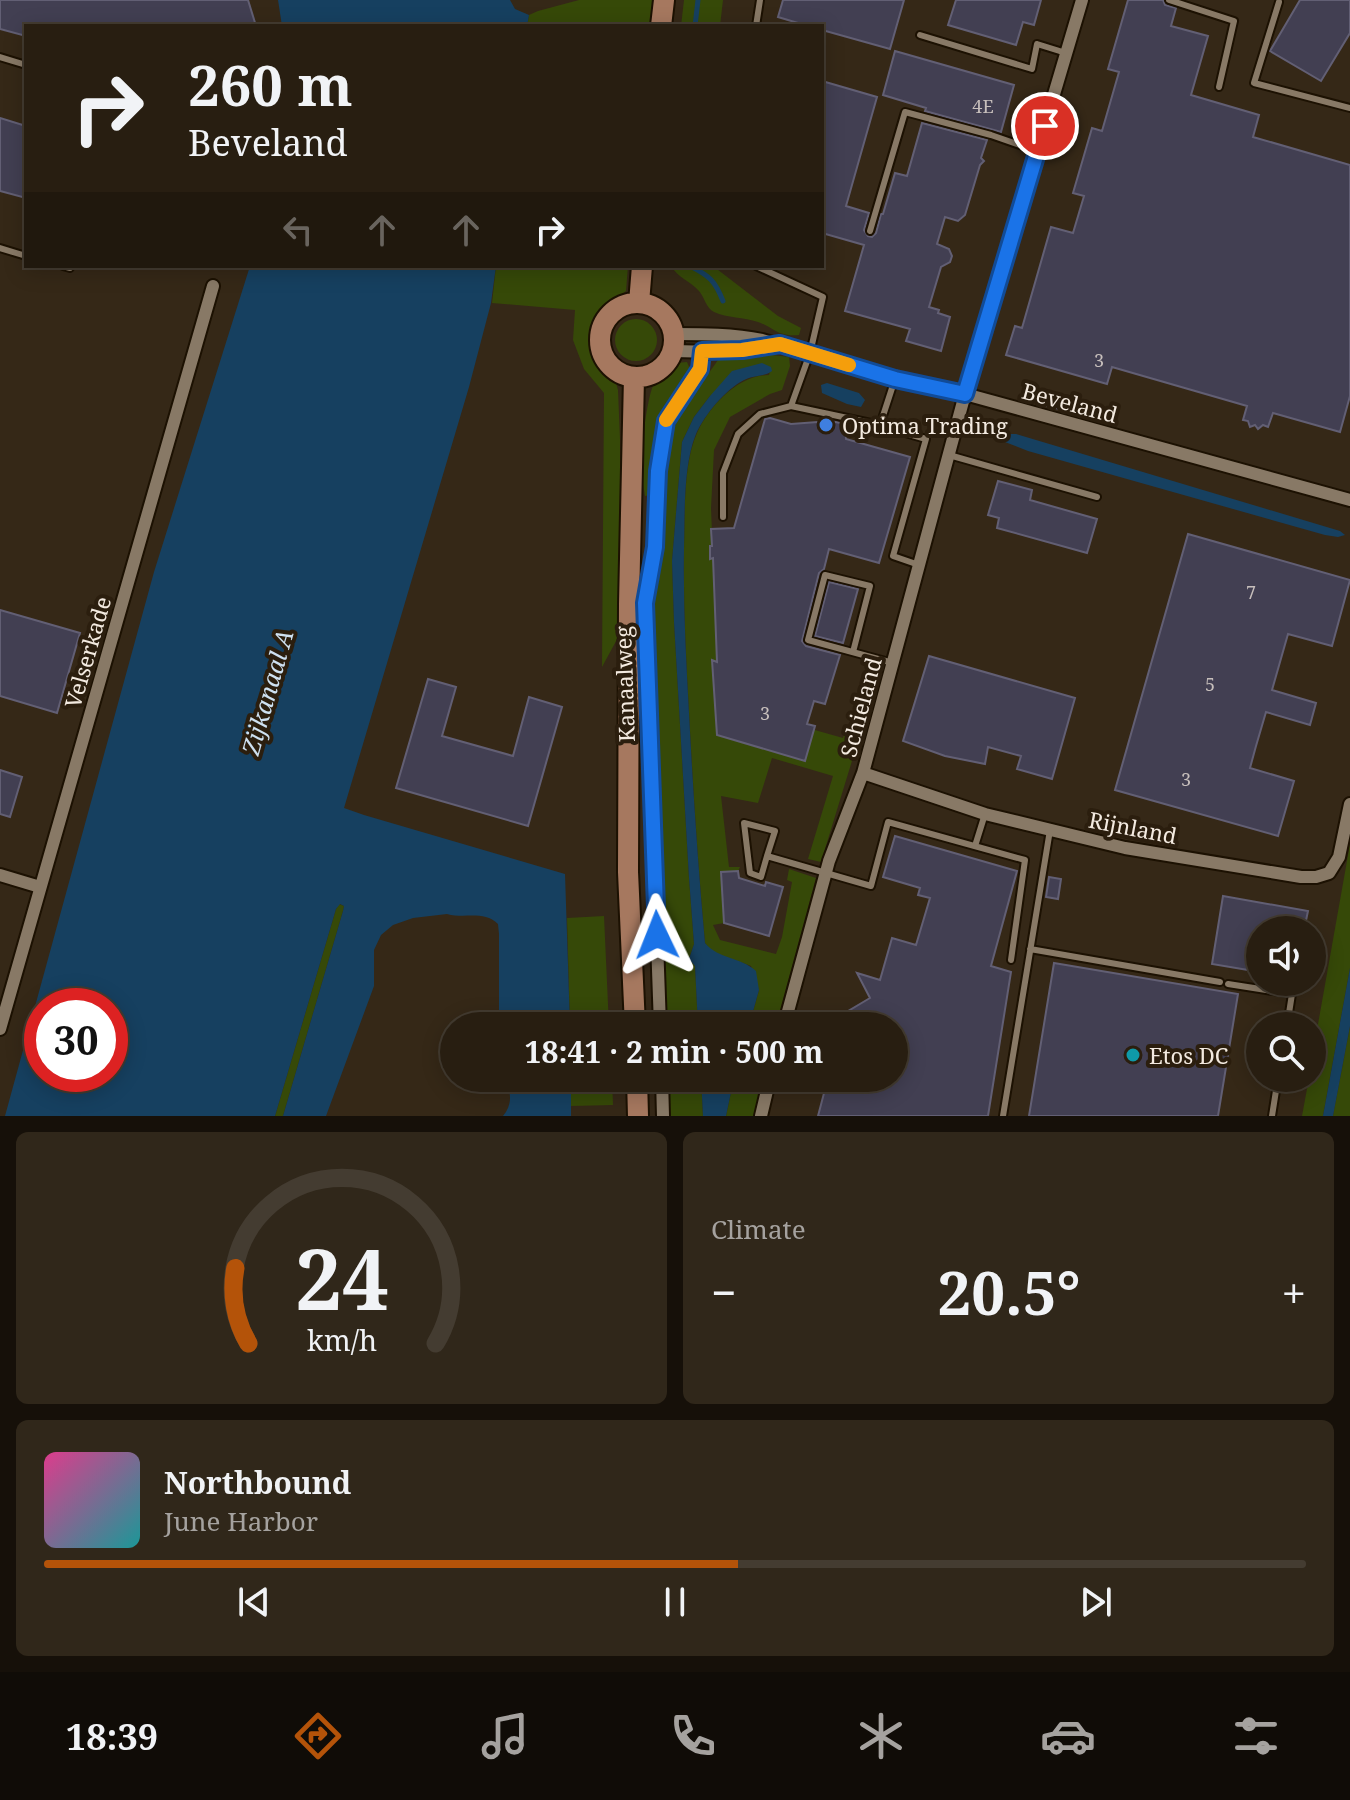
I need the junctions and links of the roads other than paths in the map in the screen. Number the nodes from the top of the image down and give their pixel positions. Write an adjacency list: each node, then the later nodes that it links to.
1 (664, 0): 6 (main road)
2 (760, 0): 7 (lane)
3 (1082, 0): 9 (street, Schieland)
4 (1169, 0): 12 (lane)
5 (1279, 2): 13 (lane)
6 (661, 24)
7 (756, 24)
8 (920, 35): 9 (lane)
9 (1066, 53): 14 (street, Schieland)
10 (0, 57): 11 (lane)
11 (24, 64)
12 (1219, 87)
13 (1350, 108)
14 (1037, 151): 15 (lane); 28 (street, Schieland)
15 (870, 231)
16 (0, 248): 17 (lane)
17 (24, 255)
18 (642, 268): 21 (main road)
19 (760, 268): 25 (lane)
20 (213, 286): 46 (street, Velserkade)
21 (639, 303): 22 (main road); 26 (main road)
22 (674, 342): 23 (street, Beveland); 24 (street, Beveland); 26 (main road)
23 (780, 344): 24 (street, Beveland); 25 (street, Beveland)
24 (702, 351): 52 (street, Kanaalweg)
25 (810, 353): 27 (street, Beveland); 29 (lane)
26 (634, 377): 51 (main road, Kanaalweg)
27 (895, 379): 28 (street, Beveland); 30 (lane)
28 (965, 394): 31 (street, Schieland); 33 (street, Beveland)
29 (791, 406): 30 (lane); 34 (lane)
30 (880, 425): 35 (lane)
31 (949, 455): 32 (lane); 35 (street, Schieland)
32 (1097, 497)
33 (1350, 500)
34 (723, 517)
35 (919, 565): 37 (street, Schieland)
36 (853, 652): 36 (lane); 37 (lane)
37 (893, 663): 38 (street, Schieland)
38 (863, 773): 40 (street, Rijnland); 44 (street, Schieland)
39 (1350, 804): 41 (street, Rijnland)
40 (985, 814): 41 (street, Rijnland); 42 (lane)
41 (1050, 830): 47 (lane)
42 (975, 846): 44 (lane); 48 (lane)
43 (767, 856): 43 (lane); 44 (lane)
44 (826, 873): 53 (street, Schieland)
45 (0, 875): 46 (street)
46 (40, 887): 55 (street, Velserkade)
47 (1030, 949): 49 (lane); 63 (lane)
48 (1011, 960)
49 (1220, 982)
50 (1228, 984): 54 (lane)
51 (634, 1012)
52 (660, 1012)
53 (788, 1012)
54 (1289, 1012)
55 (0, 1029)
56 (637, 1092): 60 (main road)
57 (662, 1092): 61 (street)
58 (767, 1092): 62 (street)
59 (1276, 1092): 64 (lane)
60 (638, 1116)
61 (663, 1116)
62 (761, 1116)
63 (1003, 1116)
64 (1272, 1116)

